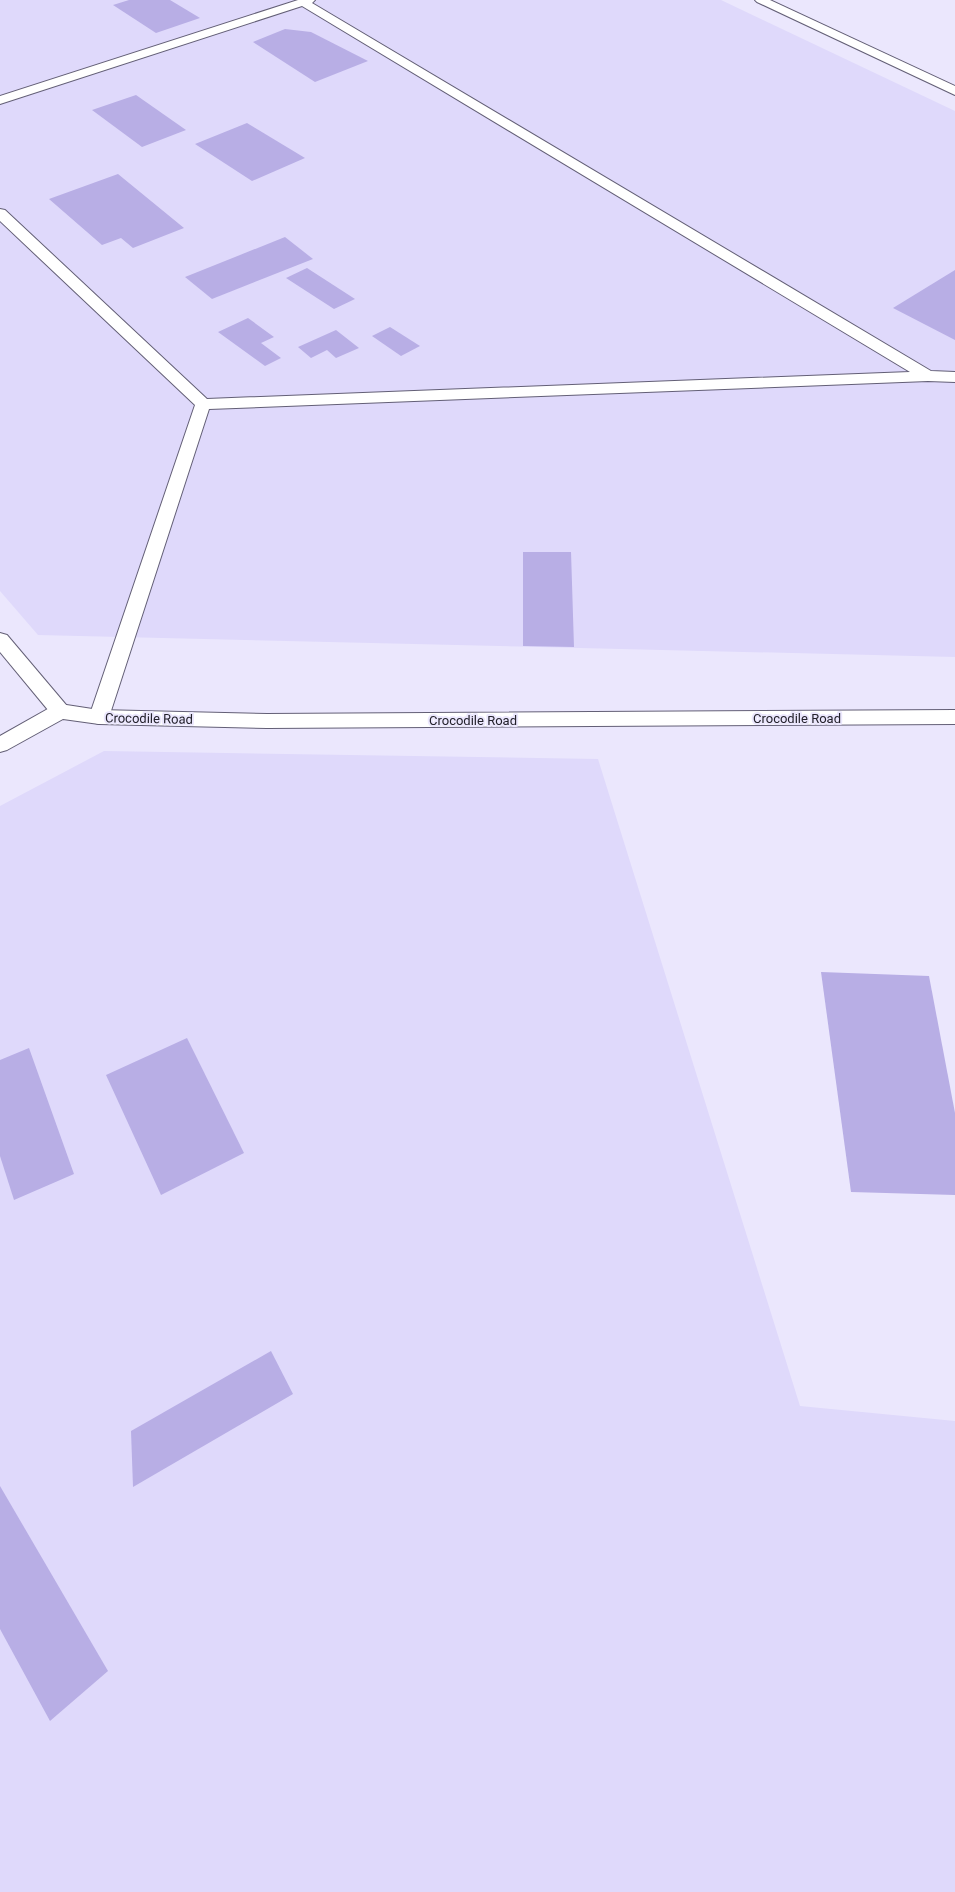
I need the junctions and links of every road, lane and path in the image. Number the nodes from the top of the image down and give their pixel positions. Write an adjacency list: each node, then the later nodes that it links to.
1 (761, 0): 3 (street)
2 (306, 1): 4 (street); 6 (street)
3 (955, 91)
4 (0, 100)
5 (0, 212): 8 (street)
6 (928, 376): 7 (street); 8 (street)
7 (955, 377)
8 (203, 404): 11 (street)
9 (0, 640): 10 (street)
10 (60, 711): 11 (street, Crocodile Road); 13 (street)
11 (99, 717): 12 (street, Crocodile Road)
12 (955, 717)
13 (0, 745)

